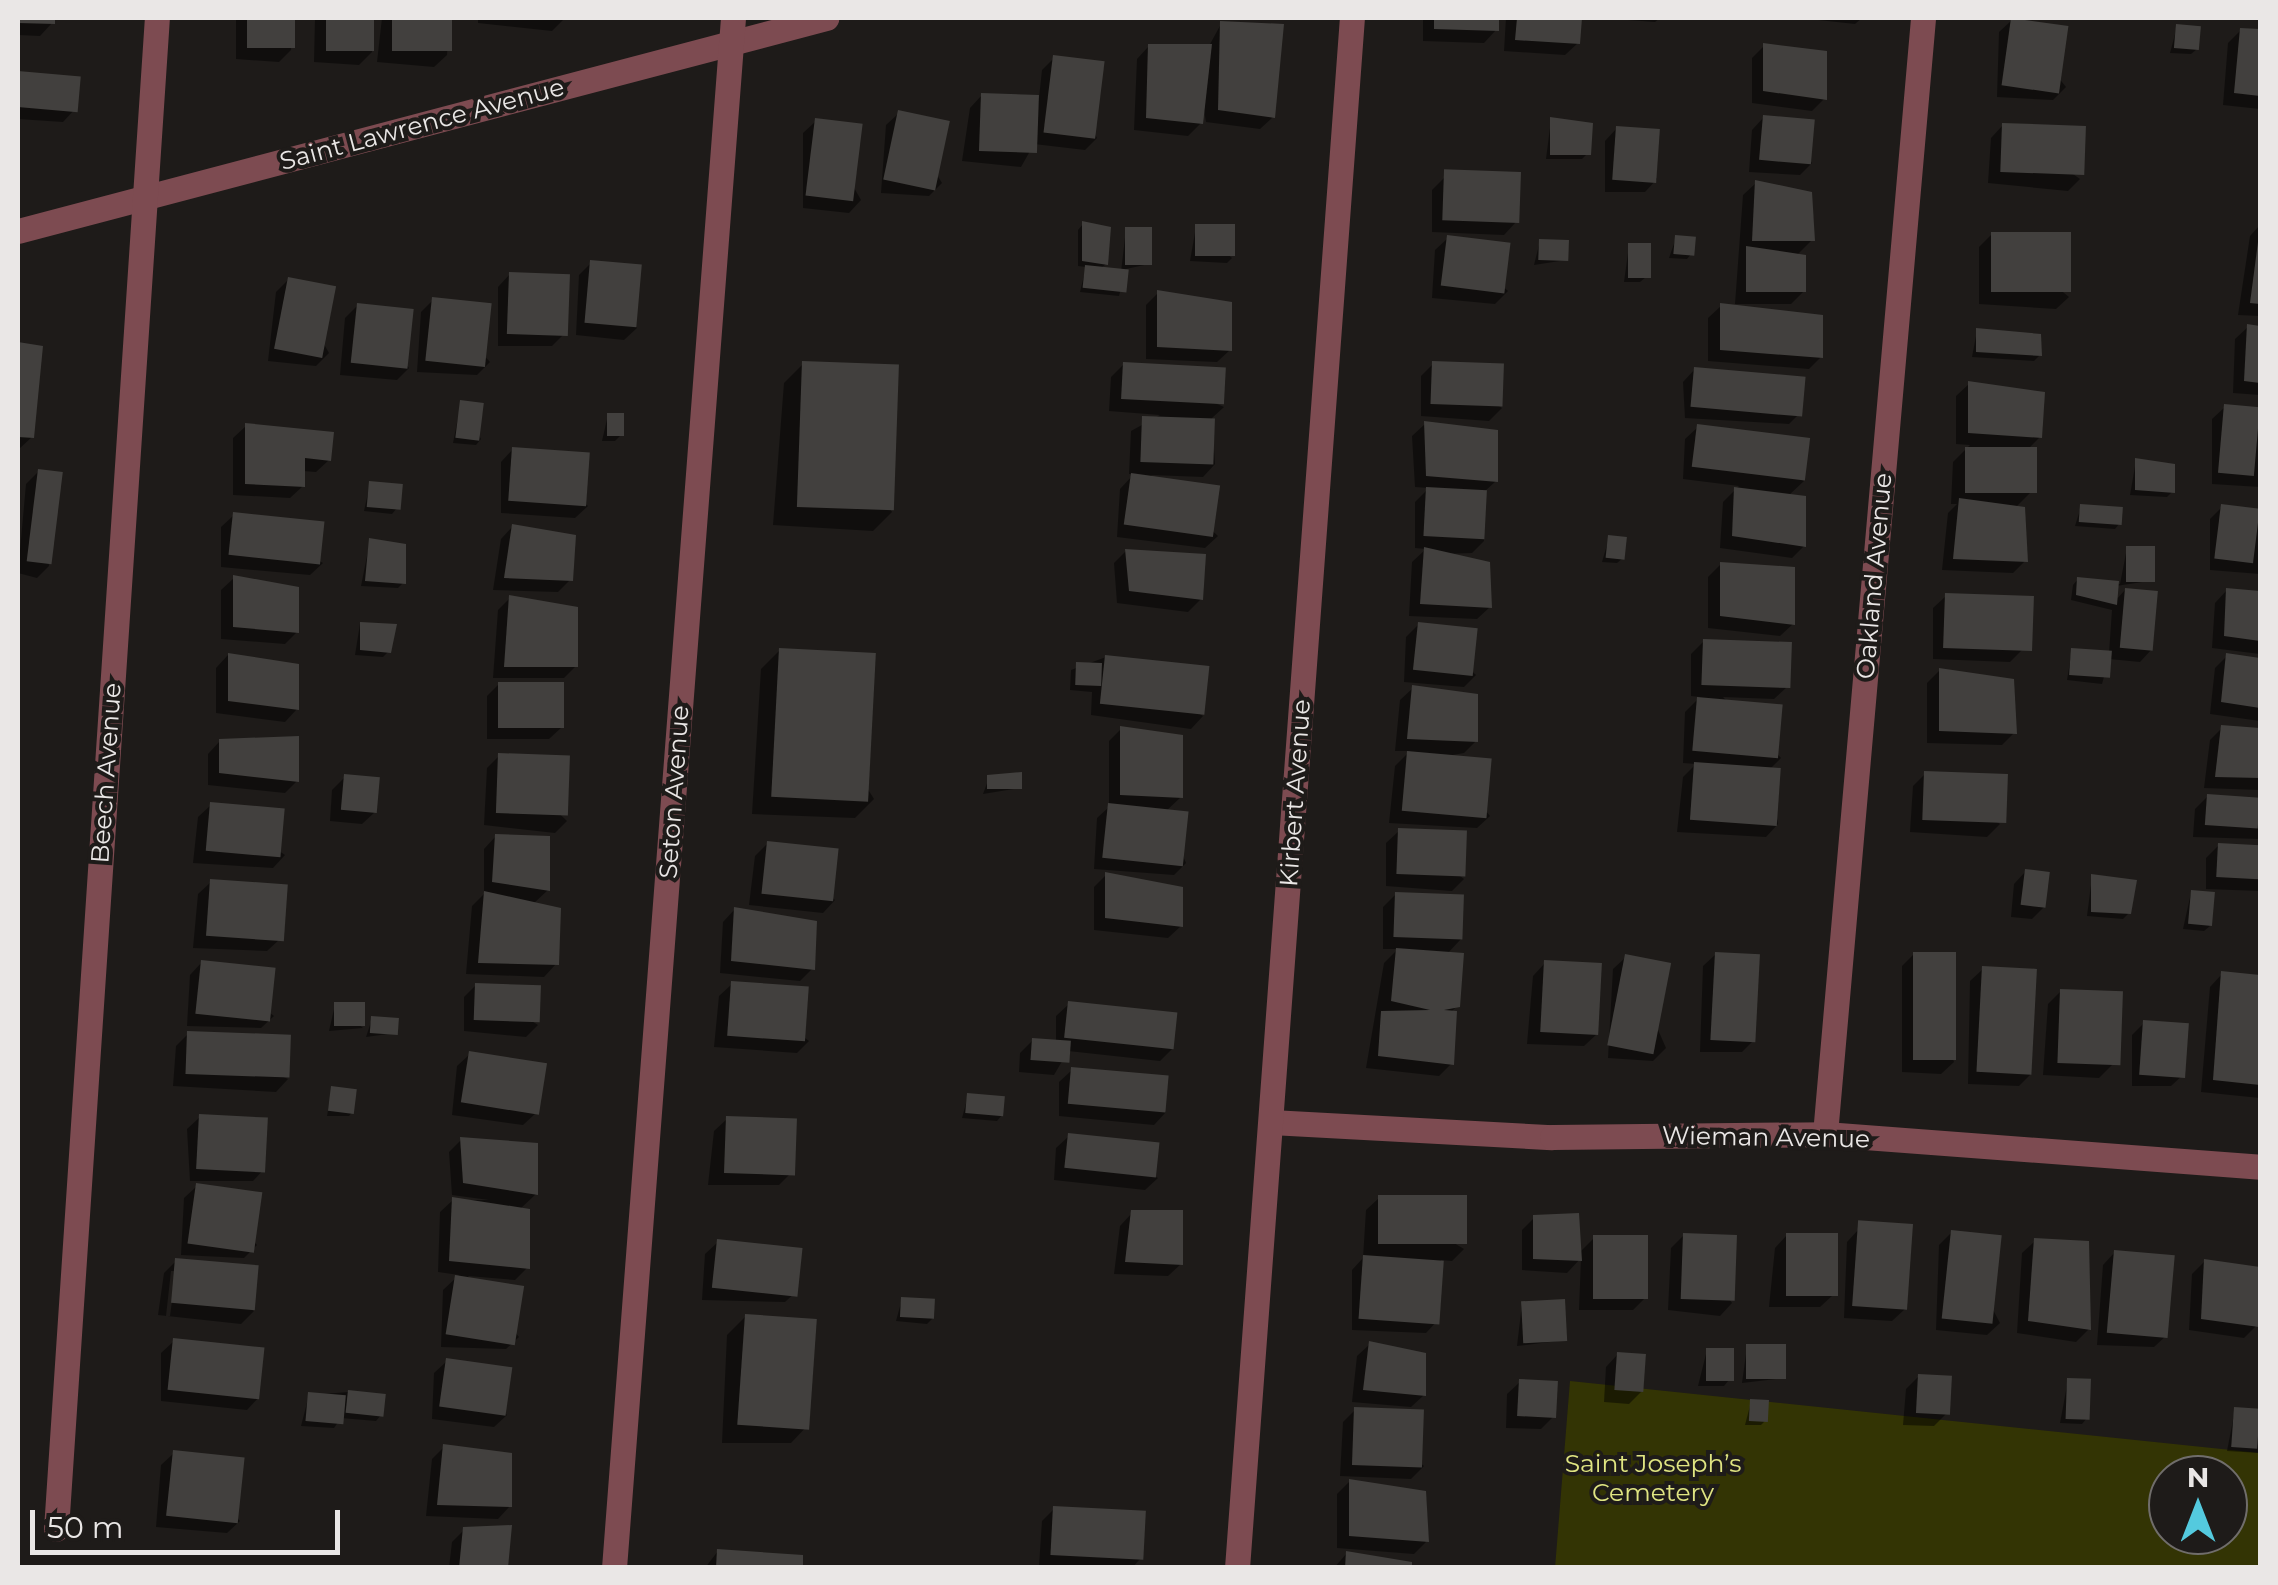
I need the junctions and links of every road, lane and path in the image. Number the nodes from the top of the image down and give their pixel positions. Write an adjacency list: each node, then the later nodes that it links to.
1 (157, 18): 6 (street, Beech Avenue)
2 (826, 18): 5 (street, Saint Lawrence Avenue)
3 (1352, 18): 8 (street, Kirbert Avenue)
4 (1923, 18): 9 (street, Oakland Avenue)
5 (732, 30): 6 (street, Saint Lawrence Avenue); 12 (street, Seton Avenue)
6 (144, 198): 7 (street, Saint Lawrence Avenue); 11 (street, Beech Avenue)
7 (18, 231)
8 (1271, 1122): 9 (street, Wieman Avenue); 13 (street, Kirbert Avenue)
9 (1824, 1134): 10 (street, Wieman Avenue)
10 (2260, 1167)
11 (56, 1530)
12 (614, 1568)
13 (1237, 1568)

